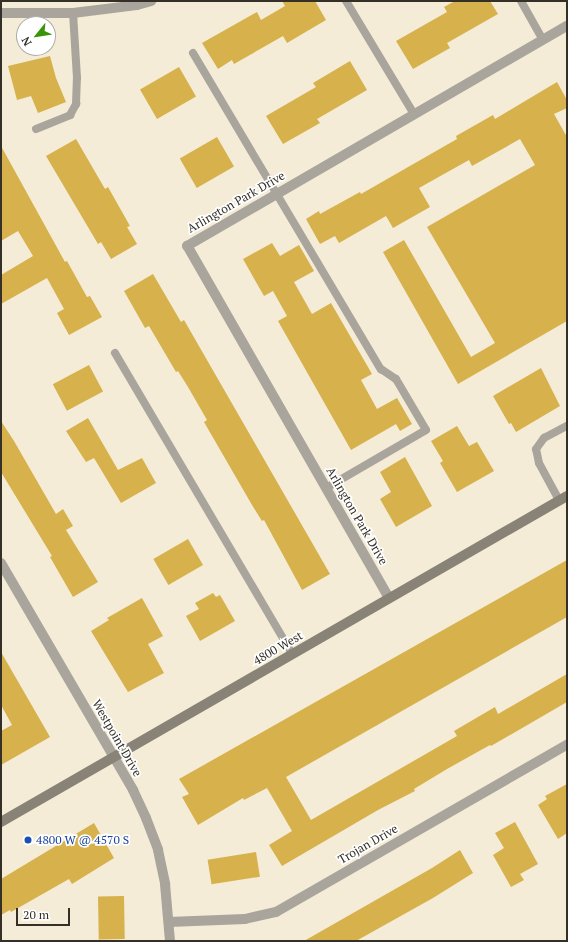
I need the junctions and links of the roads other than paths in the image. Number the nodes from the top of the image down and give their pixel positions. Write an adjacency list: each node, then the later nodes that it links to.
1 (151, 1): 5 (street)
2 (346, 1): 9 (lane)
3 (521, 1): 7 (lane)
4 (1, 12): 5 (street)
5 (73, 13): 10 (lane)
6 (567, 26): 7 (street, Arlington Park Drive)
7 (543, 40): 9 (street, Arlington Park Drive)
8 (193, 53): 11 (lane)
9 (414, 114): 11 (street, Arlington Park Drive)
10 (36, 129)
11 (278, 193): 14 (street, Arlington Park Drive); 14 (lane)
12 (115, 353): 18 (lane)
13 (567, 426): 15 (lane)
14 (326, 488): 17 (street, Arlington Park Drive)
15 (563, 498): 17 (main road, 4800 West)
16 (1, 563): 20 (street, Westpoint Drive)
17 (389, 598): 18 (main road, 4800 West)
18 (292, 654): 20 (main road, 4800 West)
19 (567, 745): 22 (street, Trojan Drive)
20 (114, 758): 21 (main road, 4800 West); 22 (street, Westpoint Drive)
21 (1, 822)
22 (169, 922): 23 (street, Westpoint Drive)
23 (170, 941)

